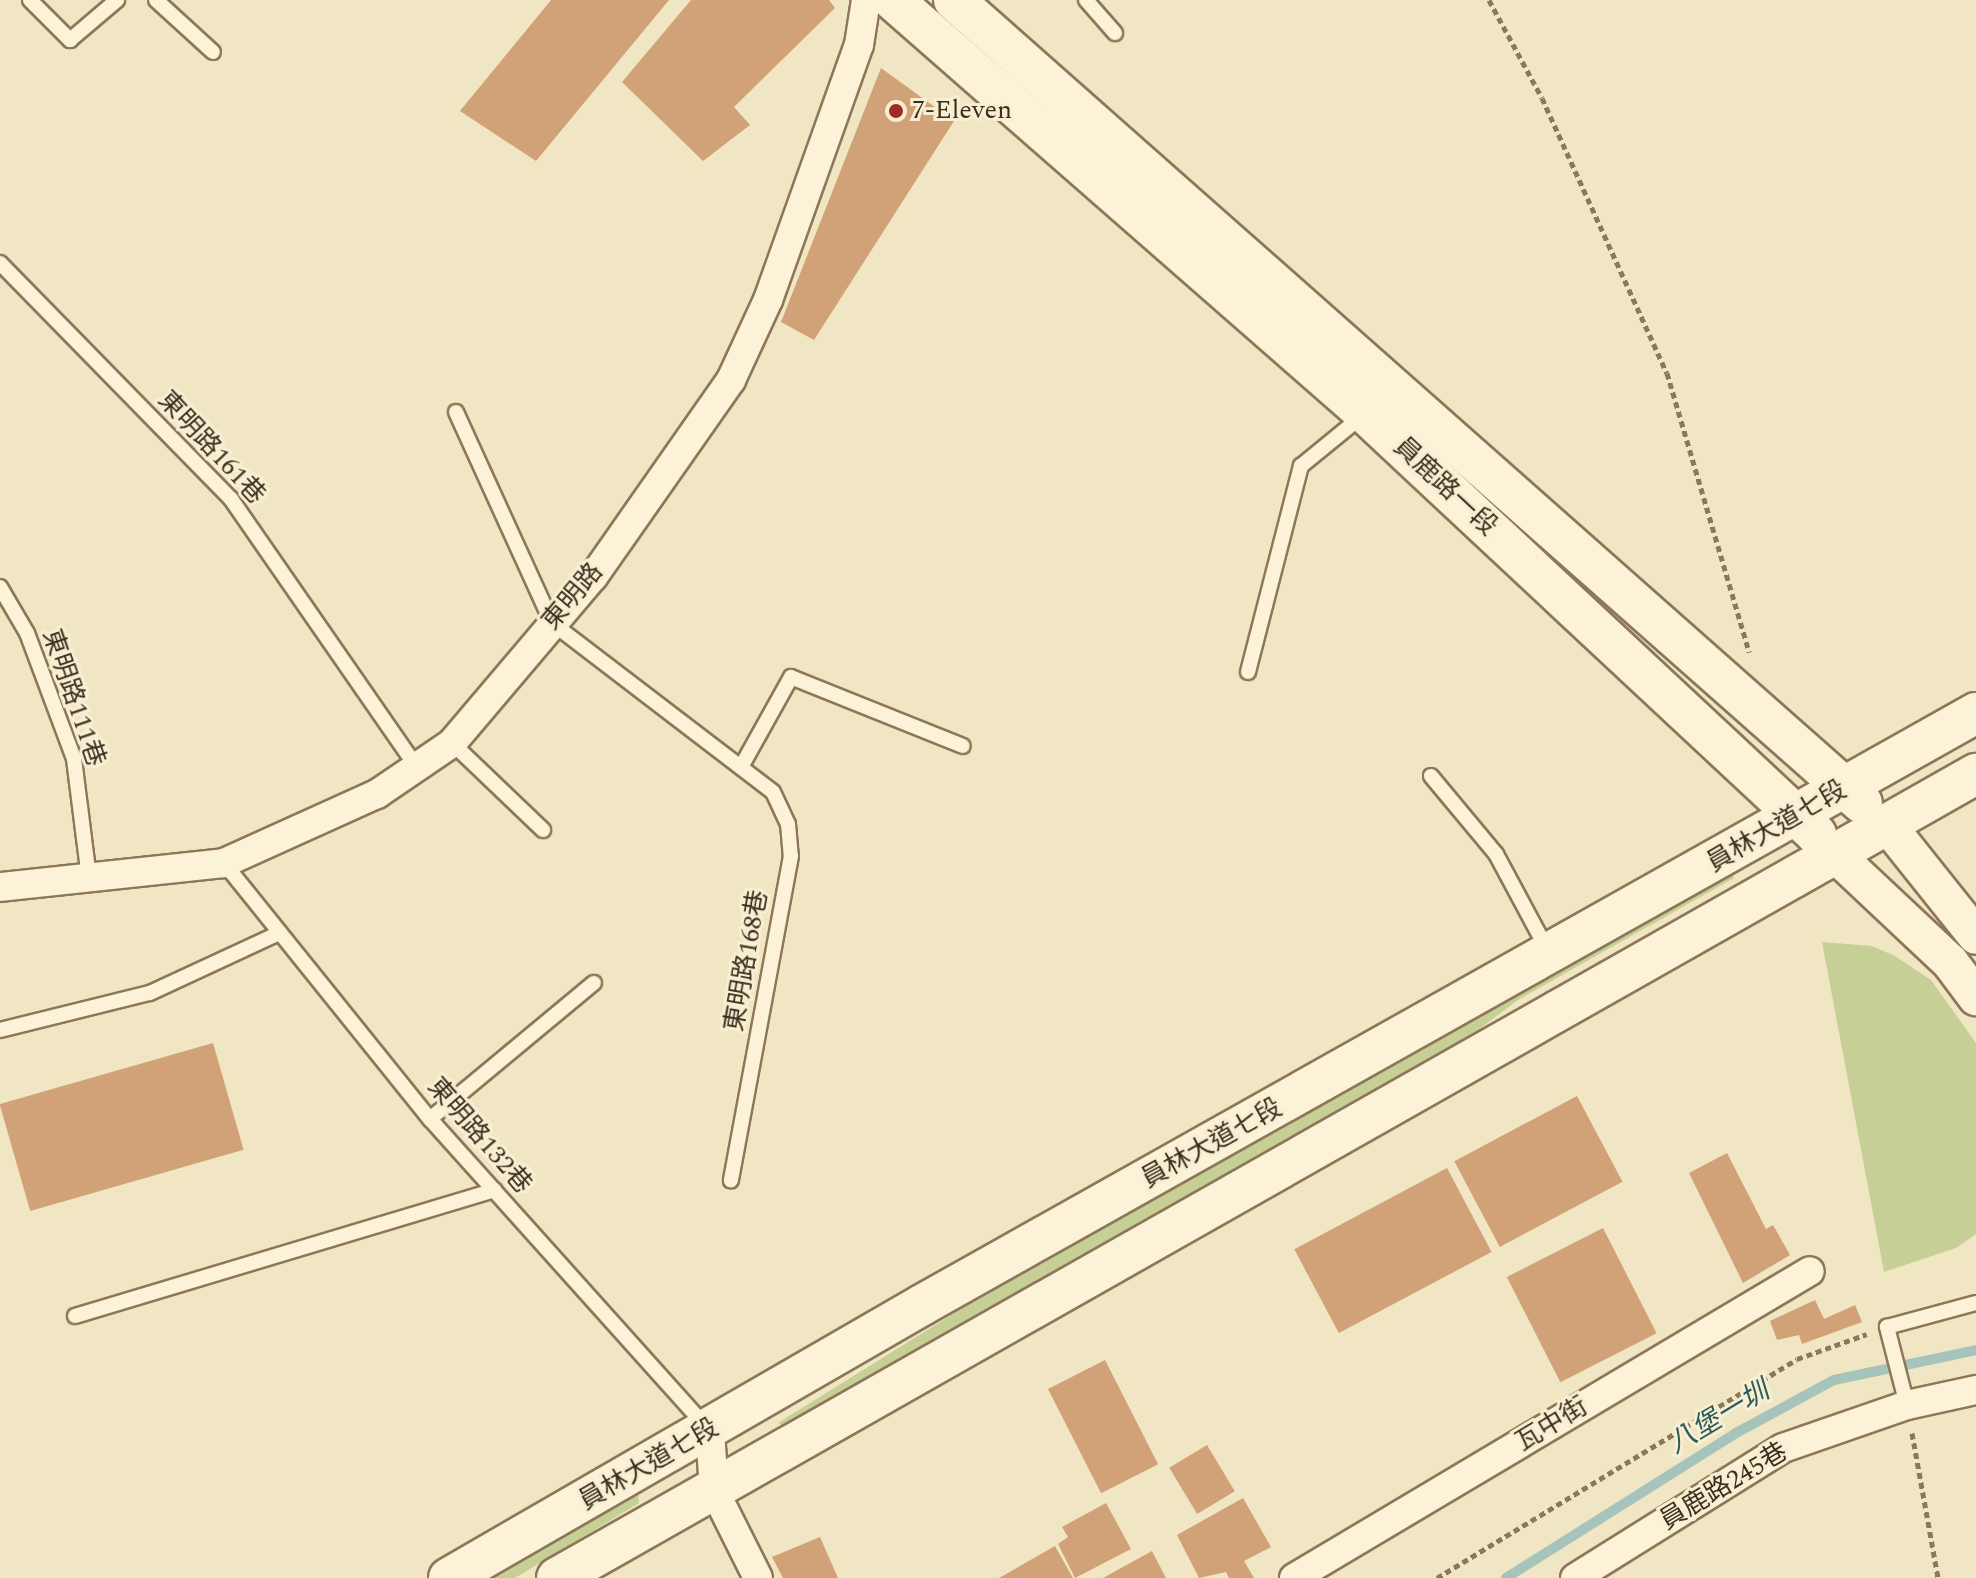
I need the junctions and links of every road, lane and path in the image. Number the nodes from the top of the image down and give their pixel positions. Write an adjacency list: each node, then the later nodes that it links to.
1 (30, 0): 2 (lane)
2 (117, 0)
3 (156, 0): 10 (lane)
4 (866, 0): 15 (street, 東明路)
5 (893, 0): 13 (main road, 員鹿路一段)
6 (954, 0): 25 (main road, 員鹿路一段)
7 (1086, 0): 9 (lane)
8 (1489, 0): 16 (path)
9 (1115, 33)
10 (213, 52)
11 (0, 263): 21 (lane, 東明路161巷)
12 (456, 412): 15 (lane)
13 (1365, 413): 17 (lane); 26 (main road, 員鹿路一段)
14 (0, 587): 31 (lane, 東明路111巷)
15 (552, 623): 19 (street, 東明路); 22 (lane, 東明路168巷)
16 (1751, 660)
17 (1248, 672)
18 (1976, 713): 25 (main road, 員林大道七段)
19 (452, 743): 21 (street, 東明路); 28 (lane)
20 (963, 746): 22 (lane)
21 (415, 765): 30 (street, 東明路)
22 (741, 767): 40 (lane, 東明路168巷)
23 (1976, 774): 27 (main road, 員林大道七段)
24 (1431, 776): 35 (lane)
25 (1845, 788): 26 (main road, 員林大道七段); 27 (main road, 員鹿路一段)
26 (1799, 816): 29 (main road, 員鹿路一段); 35 (main road, 員林大道七段)
27 (1889, 827): 29 (main road, 員林大道七段); 34 (street, 員鹿路一段)
28 (543, 830)
29 (1837, 856): 37 (street, 員鹿路一段); 49 (main road, 員林大道七段)
30 (224, 863): 31 (street, 東明路); 33 (lane, 東明路132巷)
31 (89, 877): 32 (street, 東明路)
32 (0, 887)
33 (279, 933): 38 (lane); 39 (lane, 東明路132巷)
34 (1976, 936)
35 (1550, 955): 48 (main road, 員林大道七段)
36 (594, 983): 39 (lane)
37 (1976, 997)
38 (0, 1030)
39 (430, 1119): 41 (lane, 東明路132巷)
40 (731, 1180)
41 (494, 1190): 44 (lane); 48 (lane, 東明路132巷)
42 (1810, 1271): 53 (street, 瓦中街)
43 (1976, 1303): 45 (lane)
44 (75, 1316)
45 (1887, 1327): 47 (lane); 54 (path)
46 (1976, 1390): 47 (street, 員鹿路245巷)
47 (1904, 1394): 55 (street, 員鹿路245巷); 56 (path)
48 (710, 1431): 49 (street); 50 (main road, 員林大道七段)
49 (714, 1490): 51 (main road, 員林大道七段); 52 (street)
50 (449, 1578)
51 (557, 1578)
52 (758, 1578)
53 (1294, 1578)
54 (1437, 1578)
55 (1575, 1578)
56 (1938, 1578)

